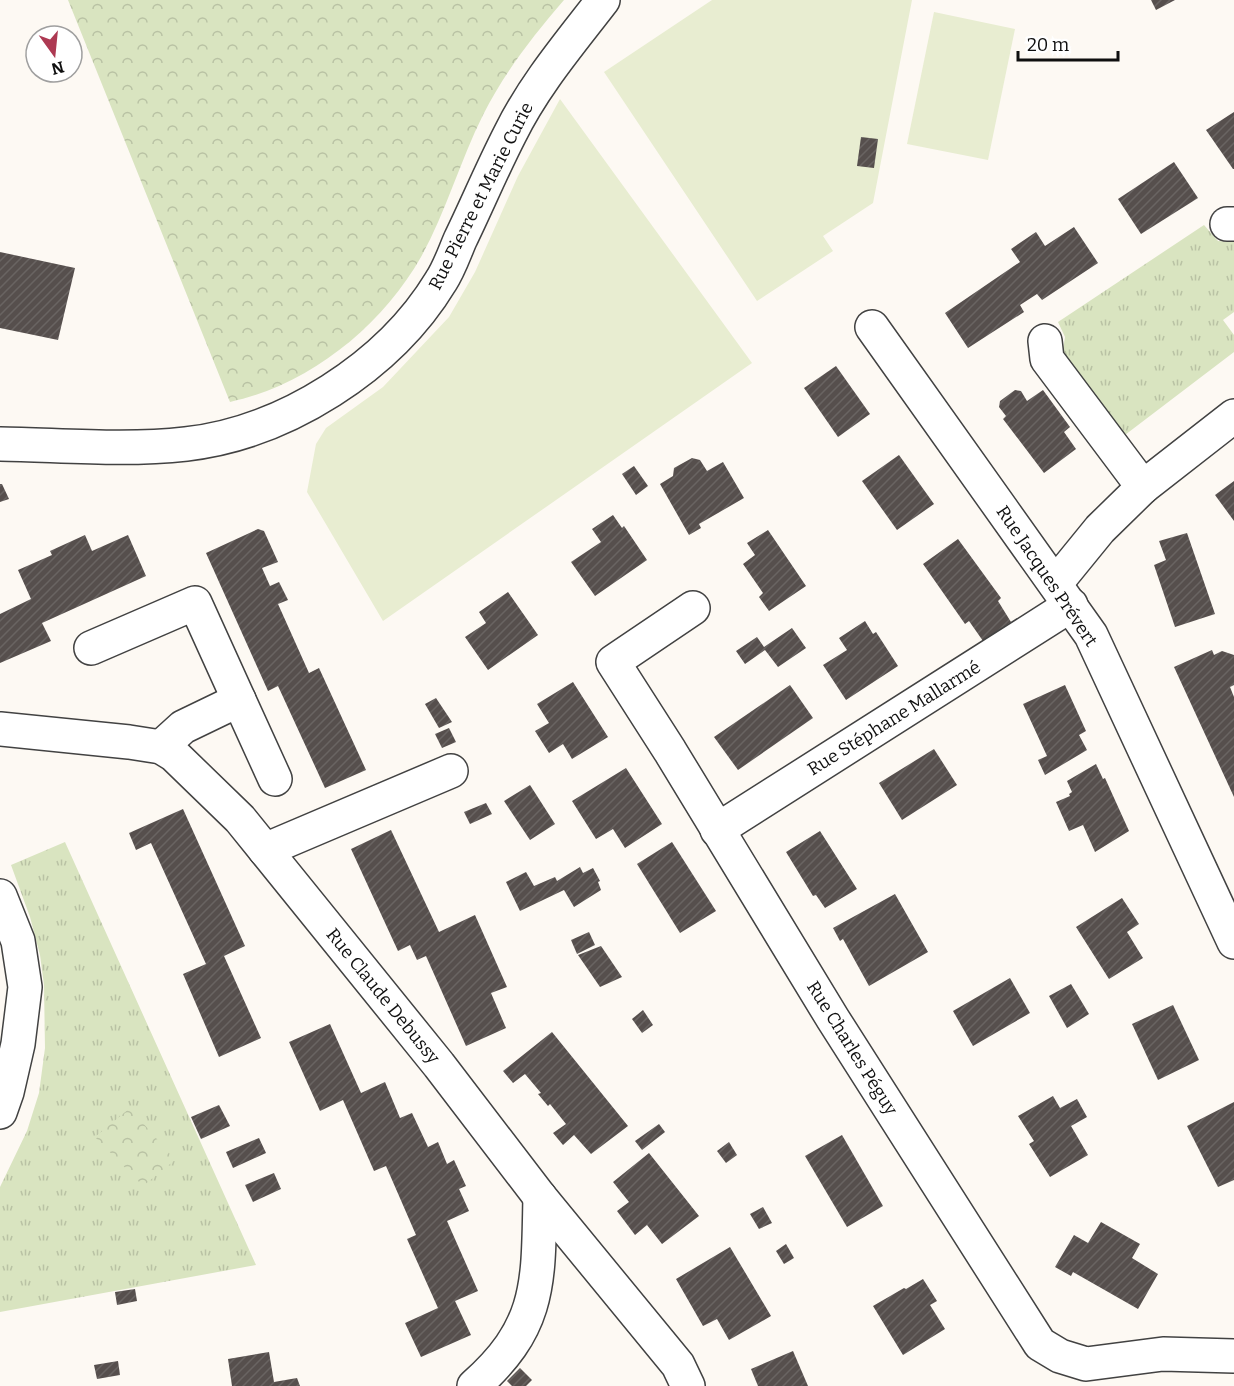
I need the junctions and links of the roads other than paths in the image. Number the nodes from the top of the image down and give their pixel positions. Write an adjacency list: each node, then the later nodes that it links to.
1 (603, 0): 5 (street, Rue Pierre et Marie Curie)
2 (872, 327): 7 (street, Rue Jacques Prévert)
3 (1045, 341): 6 (street)
4 (1234, 416): 6 (street, Rue Stéphane Mallarmé)
5 (0, 444)
6 (1143, 486): 7 (street, Rue Stéphane Mallarmé)
7 (1063, 594): 15 (street, Rue Stéphane Mallarmé); 17 (street, Rue Jacques Prévert)
8 (693, 608): 15 (street, Rue Charles Péguy)
9 (91, 648): 10 (street)
10 (239, 700): 12 (street); 14 (street)
11 (0, 729): 12 (street, Rue Claude Debussy)
12 (161, 747): 16 (street, Rue Claude Debussy)
13 (451, 771): 16 (street)
14 (275, 779)
15 (717, 830): 22 (street, Rue Charles Péguy)
16 (265, 850): 21 (street, Rue Claude Debussy)
17 (1225, 892): 19 (street, Rue Jacques Prévert)
18 (0, 896): 20 (street)
19 (1234, 942)
20 (0, 1112)
21 (540, 1197): 23 (street); 24 (street, Rue Claude Debussy)
22 (1234, 1356)
23 (474, 1386)
24 (688, 1386)

